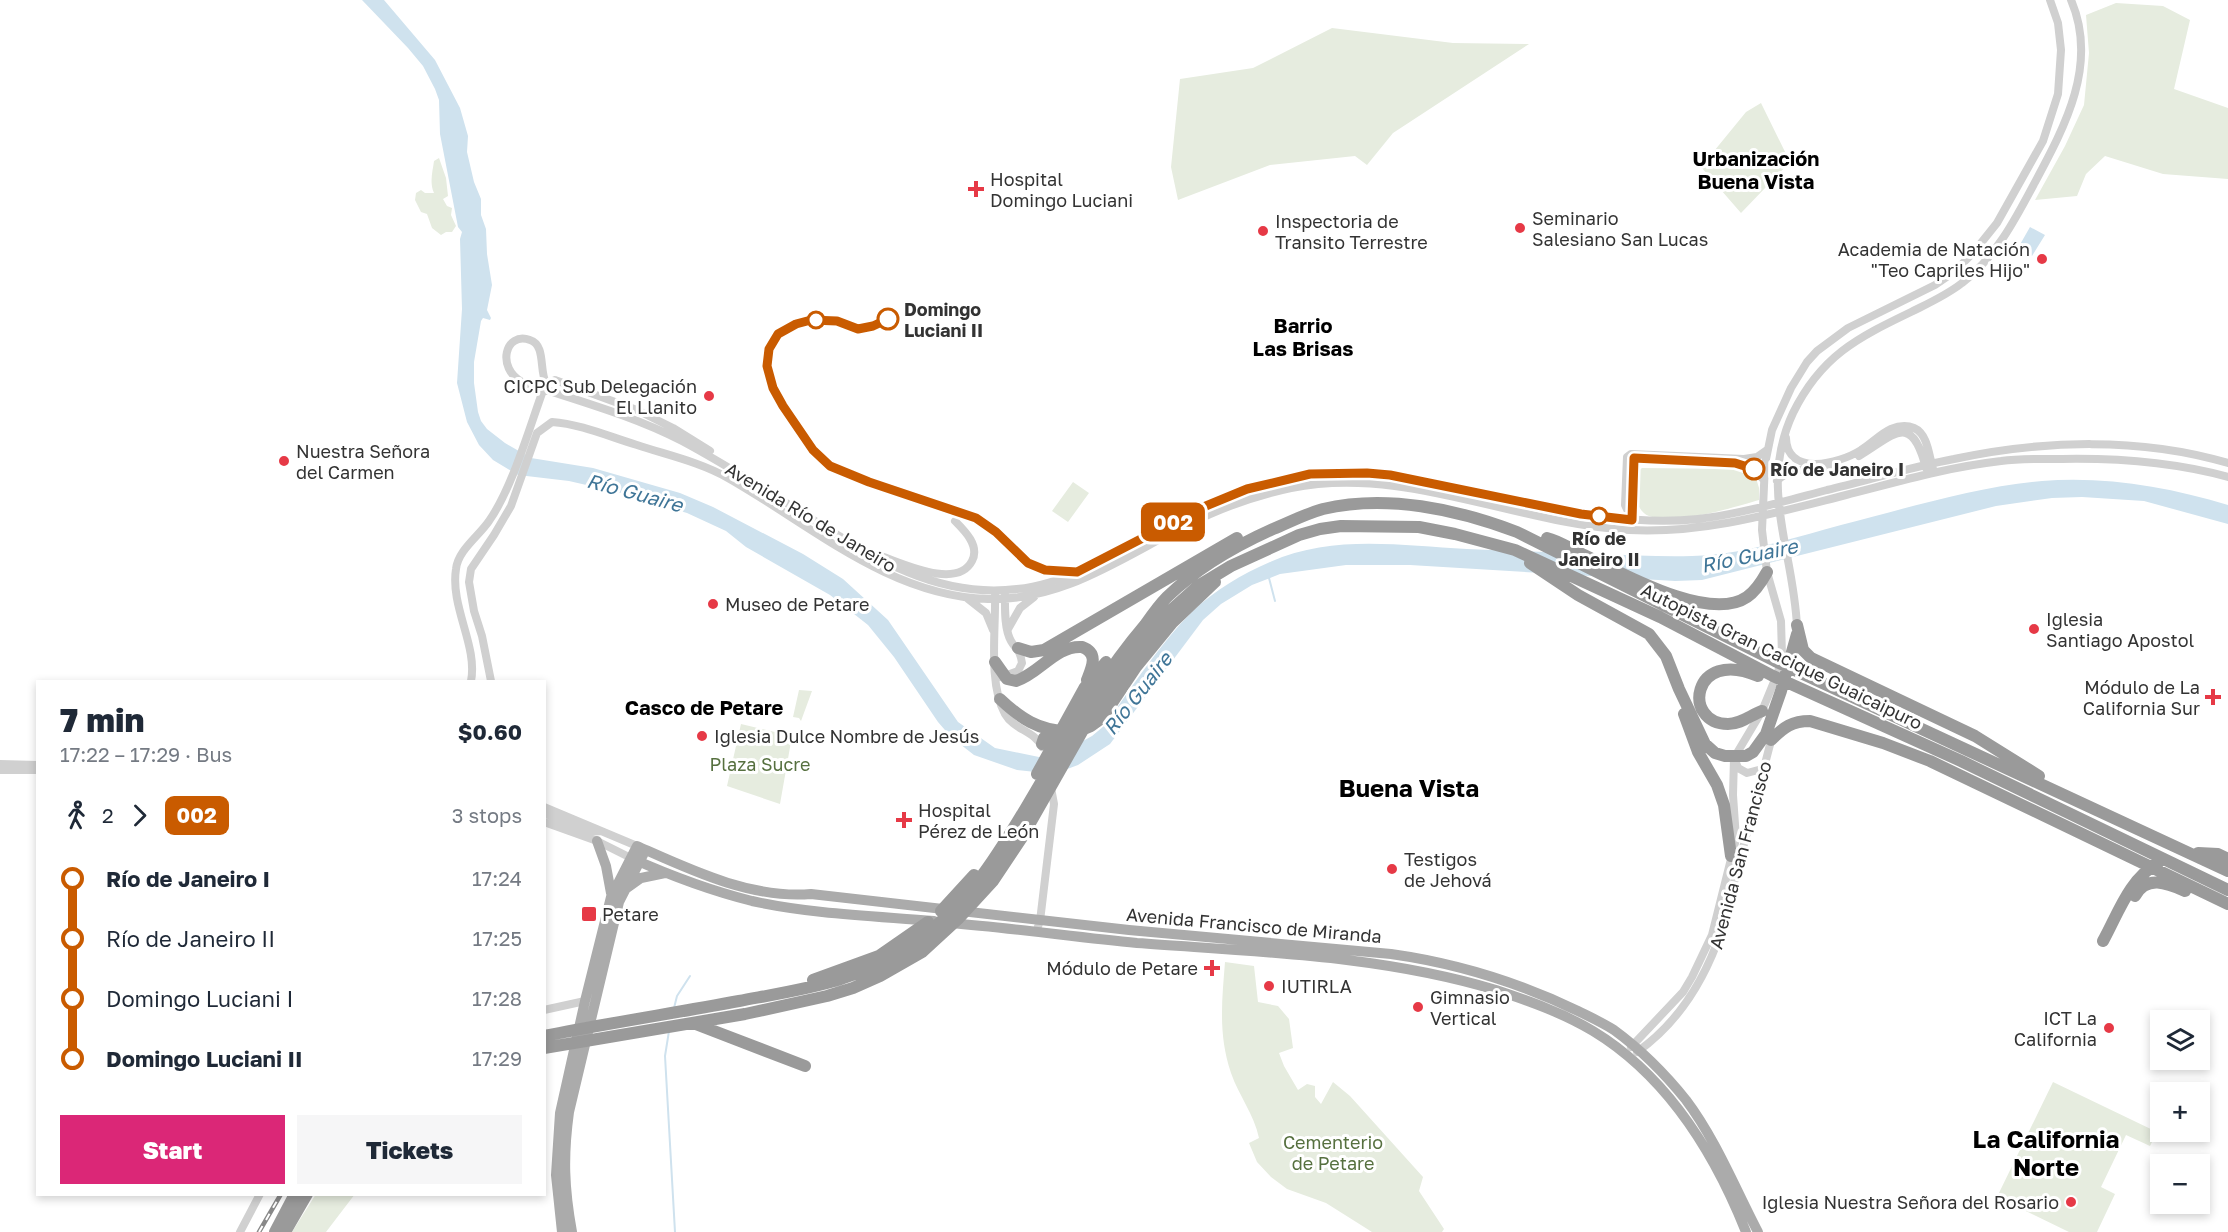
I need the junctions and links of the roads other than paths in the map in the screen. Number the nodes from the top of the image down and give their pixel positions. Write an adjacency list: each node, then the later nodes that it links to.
1 (2050, 0): 10 (street, Avenida San Francisco)
2 (2071, 0): 8 (street, Avenida San Francisco)
3 (555, 380): 15 (street)
4 (543, 389): 15 (street, Avenida Río de Janeiro)
5 (543, 389): 6 (street, Avenida Río de Janeiro)
6 (543, 389)
7 (543, 389): 47 (street, Avenida Río de Janeiro)
8 (1785, 434): 9 (street); 19 (street, Avenida San Francisco)
9 (1923, 445): 11 (street); 13 (street); 14 (street); 19 (street)
10 (1767, 450): 18 (street, Avenida San Francisco); 20 (street)
11 (1953, 459): 12 (street, Avenida Río de Janeiro); 13 (street, Avenida Río de Janeiro)
12 (2228, 463)
13 (1928, 465): 14 (street, Avenida Río de Janeiro); 16 (street)
14 (1910, 470): 24 (street, Avenida Río de Janeiro)
15 (725, 471): 31 (street, Avenida Río de Janeiro); 38 (street, Avenida Río de Janeiro); 48 (street)
16 (1931, 474): 17 (street, Avenida Río de Janeiro); 28 (street, Avenida Río de Janeiro)
17 (2228, 477)
18 (1763, 479): 20 (street); 34 (street, Avenida San Francisco)
19 (1777, 481): 42 (street, Avenida San Francisco)
20 (1628, 502): 21 (street); 23 (street); 24 (street)
21 (1607, 517): 23 (street, Avenida Río de Janeiro); 33 (street, Avenida Río de Janeiro)
22 (1292, 519): 29 (highway, Autopista Gran Cacique Guaicaipuro); 40 (highway, Autopista Gran Cacique Guaicaipuro); 44 (highway)
23 (1632, 520): 24 (street, Avenida Río de Janeiro); 27 (street); 28 (street)
24 (1647, 520)
25 (955, 521): 31 (street)
26 (984, 522): 33 (street)
27 (1602, 528): 28 (street, Avenida Río de Janeiro); 36 (street, Avenida Río de Janeiro)
28 (1632, 530)
29 (1550, 543): 34 (highway); 65 (highway, Autopista Gran Cacique Guaicaipuro)
30 (1510, 548): 32 (highway, Autopista Gran Cacique Guaicaipuro); 51 (highway); 52 (highway, Autopista Gran Cacique Guaicaipuro)
31 (859, 549): 37 (street, Avenida Río de Janeiro)
32 (1231, 566): 54 (highway, Autopista Gran Cacique Guaicaipuro); 56 (highway)
33 (1077, 572): 35 (street, Avenida Río de Janeiro)
34 (1767, 572): 55 (street, Avenida San Francisco)
35 (1005, 590): 37 (street, Avenida Río de Janeiro); 39 (street)
36 (1038, 594): 39 (street, Avenida Río de Janeiro); 41 (street)
37 (995, 595): 38 (street, Avenida Río de Janeiro); 39 (street, Avenida Río de Janeiro); 43 (street)
38 (966, 598): 43 (street)
39 (1005, 599): 41 (street)
40 (1164, 600): 50 (highway, Autopista Gran Cacique Guaicaipuro); 54 (highway, Autopista Gran Cacique Guaicaipuro)
41 (1008, 630): 44 (street)
42 (1797, 630): 51 (highway); 57 (street, Avenida San Francisco); 65 (highway)
43 (994, 640): 45 (street)
44 (1018, 648): 46 (street)
45 (995, 662): 46 (highway); 49 (street)
46 (1004, 675): 49 (street); 50 (highway)
47 (471, 680)
48 (491, 680)
49 (997, 686): 53 (street)
50 (1085, 687): 85 (highway, Autopista Gran Cacique Guaicaipuro)
51 (1679, 689): 73 (highway)
52 (1804, 693): 55 (highway); 78 (highway, Autopista Gran Cacique Guaicaipuro)
53 (1000, 699): 56 (highway); 58 (street)
54 (1093, 704): 85 (highway, Autopista Gran Cacique Guaicaipuro); 89 (highway, Autopista Gran Cacique Guaicaipuro)
55 (1762, 711): 59 (street, Avenida San Francisco)
56 (1054, 731): 58 (highway)
57 (1771, 740): 62 (street, Avenida San Francisco); 81 (highway)
58 (1042, 744): 83 (street)
59 (1734, 758): 62 (street); 73 (street, Avenida San Francisco)
60 (0, 765): 61 (street)
61 (36, 765)
62 (1762, 769): 92 (street, Avenida San Francisco)
63 (0, 770): 64 (street)
64 (36, 770)
65 (2083, 804): 76 (highway, Autopista Gran Cacique Guaicaipuro)
66 (546, 808): 69 (street)
67 (546, 814): 70 (street)
68 (546, 823): 71 (street)
69 (605, 831): 70 (street); 72 (street)
70 (589, 832): 71 (street)
71 (597, 841): 75 (street); 80 (main road)
72 (641, 848): 75 (main road); 83 (main road, Avenida Francisco de Miranda)
73 (1731, 856): 92 (street, Avenida San Francisco)
74 (2223, 857): 82 (highway)
75 (635, 860): 77 (main road, Avenida Francisco de Miranda); 79 (main road); 80 (main road)
76 (2228, 871)
77 (667, 872): 79 (main road); 84 (main road, Avenida Francisco de Miranda)
78 (2228, 890)
79 (623, 892): 102 (main road)
80 (611, 897): 86 (main road)
81 (2228, 904)
82 (2228, 911)
83 (1040, 921): 84 (street); 92 (main road, Avenida Francisco de Miranda)
84 (1041, 933): 93 (main road, Avenida Francisco de Miranda)
85 (862, 968): 88 (highway, Autopista Gran Cacique Guaicaipuro)
86 (585, 1001): 87 (street); 101 (main road)
87 (546, 1010)
88 (680, 1019): 89 (highway, Autopista Gran Cacique Guaicaipuro); 90 (highway, Autopista Gran Cacique Guaicaipuro); 91 (highway, Autopista Gran Cacique Guaicaipuro)
89 (692, 1023): 94 (highway)
90 (546, 1036)
91 (546, 1048)
92 (1635, 1048): 93 (street, Avenida San Francisco); 104 (main road, Avenida Francisco de Miranda)
93 (1628, 1058): 103 (main road, Avenida Francisco de Miranda)
94 (805, 1066)
95 (259, 1196): 98 (street)
96 (294, 1196): 99 (highway)
97 (306, 1196): 100 (highway)
98 (240, 1232)
99 (275, 1232)
100 (285, 1232)
101 (562, 1232)
102 (572, 1232)
103 (1746, 1232)
104 (1758, 1232)

